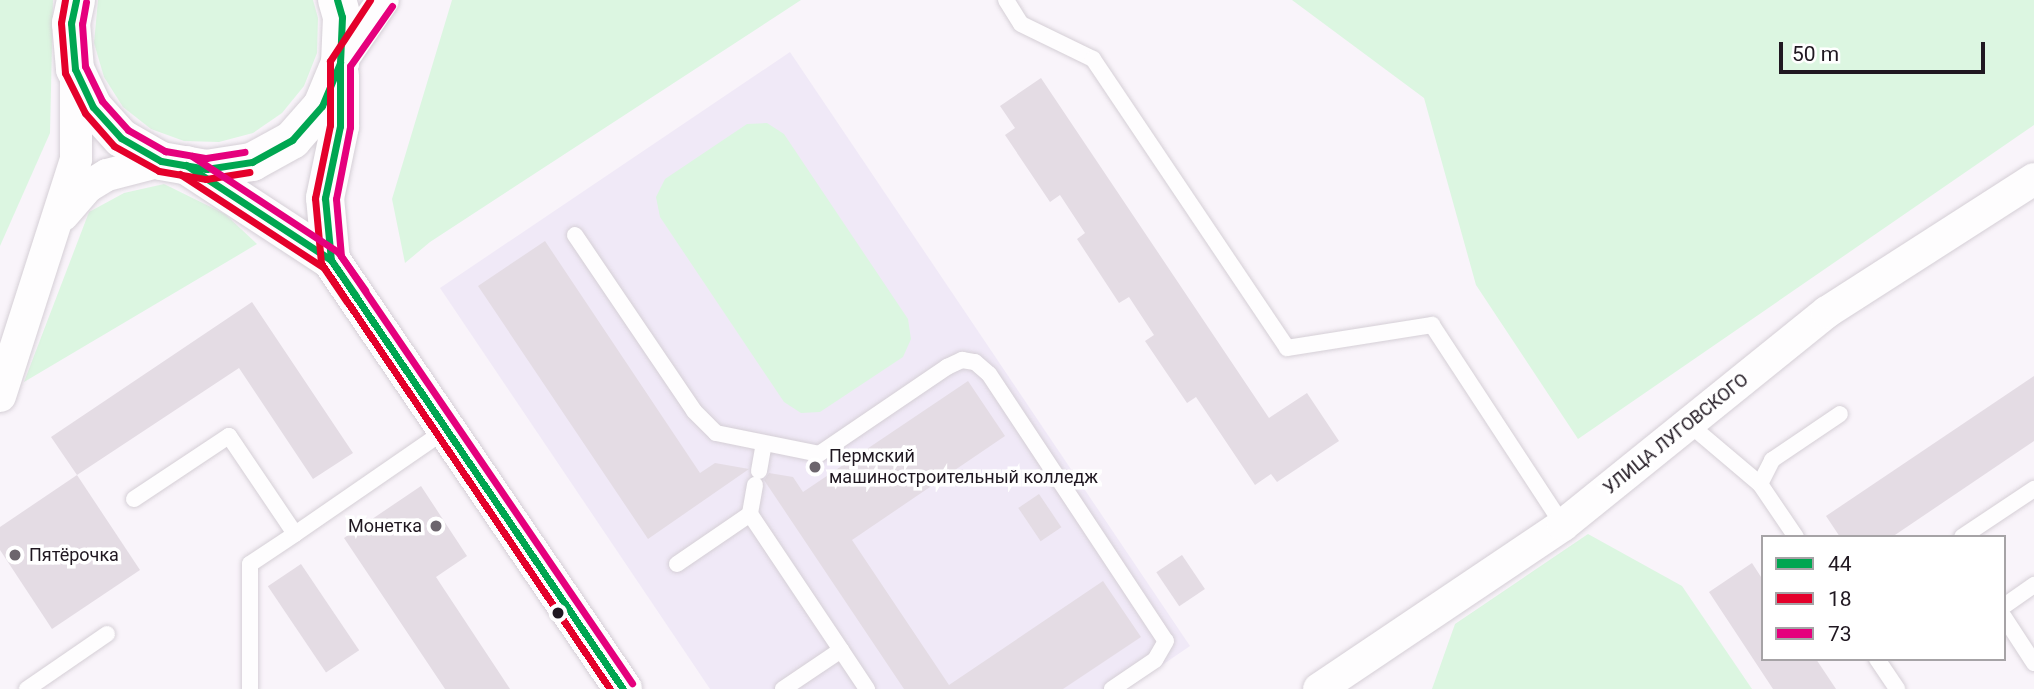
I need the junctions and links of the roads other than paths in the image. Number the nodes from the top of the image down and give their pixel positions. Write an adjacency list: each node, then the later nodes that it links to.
1 (76, 0): 6 (street)
2 (337, 0): 5 (street)
3 (383, 0): 5 (street)
4 (1006, 0): 21 (lane)
5 (340, 63): 7 (street); 11 (street)
6 (75, 69): 7 (street); 9 (street)
7 (174, 163): 9 (street); 11 (street)
8 (2034, 179): 14 (street, УЛИЦА ЛУГОВСКОГО)
9 (55, 224): 12 (street)
10 (575, 235): 16 (lane)
11 (331, 260): 15 (street)
12 (0, 396)
13 (1840, 414): 17 (lane)
14 (1689, 424): 17 (lane); 21 (street, УЛИЦА ЛУГОВСКОГО)
15 (446, 430): 22 (lane); 35 (street)
16 (764, 443): 20 (lane); 38 (lane)
17 (1760, 484): 23 (lane)
18 (2034, 489): 24 (lane)
19 (134, 499): 22 (lane)
20 (750, 514): 25 (lane); 30 (lane)
21 (1563, 526): 39 (street, УЛИЦА ЛУГОВСКОГО)
22 (295, 534): 34 (lane)
23 (1795, 535)
24 (1965, 535)
25 (677, 564)
26 (2034, 585): 27 (lane)
27 (2006, 605)
28 (2006, 621): 32 (lane)
29 (107, 634): 33 (lane)
30 (841, 650): 36 (lane); 37 (lane)
31 (1878, 661): 40 (lane)
32 (2034, 663)
33 (27, 689)
34 (250, 689)
35 (622, 689)
36 (783, 689)
37 (867, 689)
38 (1112, 689)
39 (1319, 689)
40 (1897, 689)

